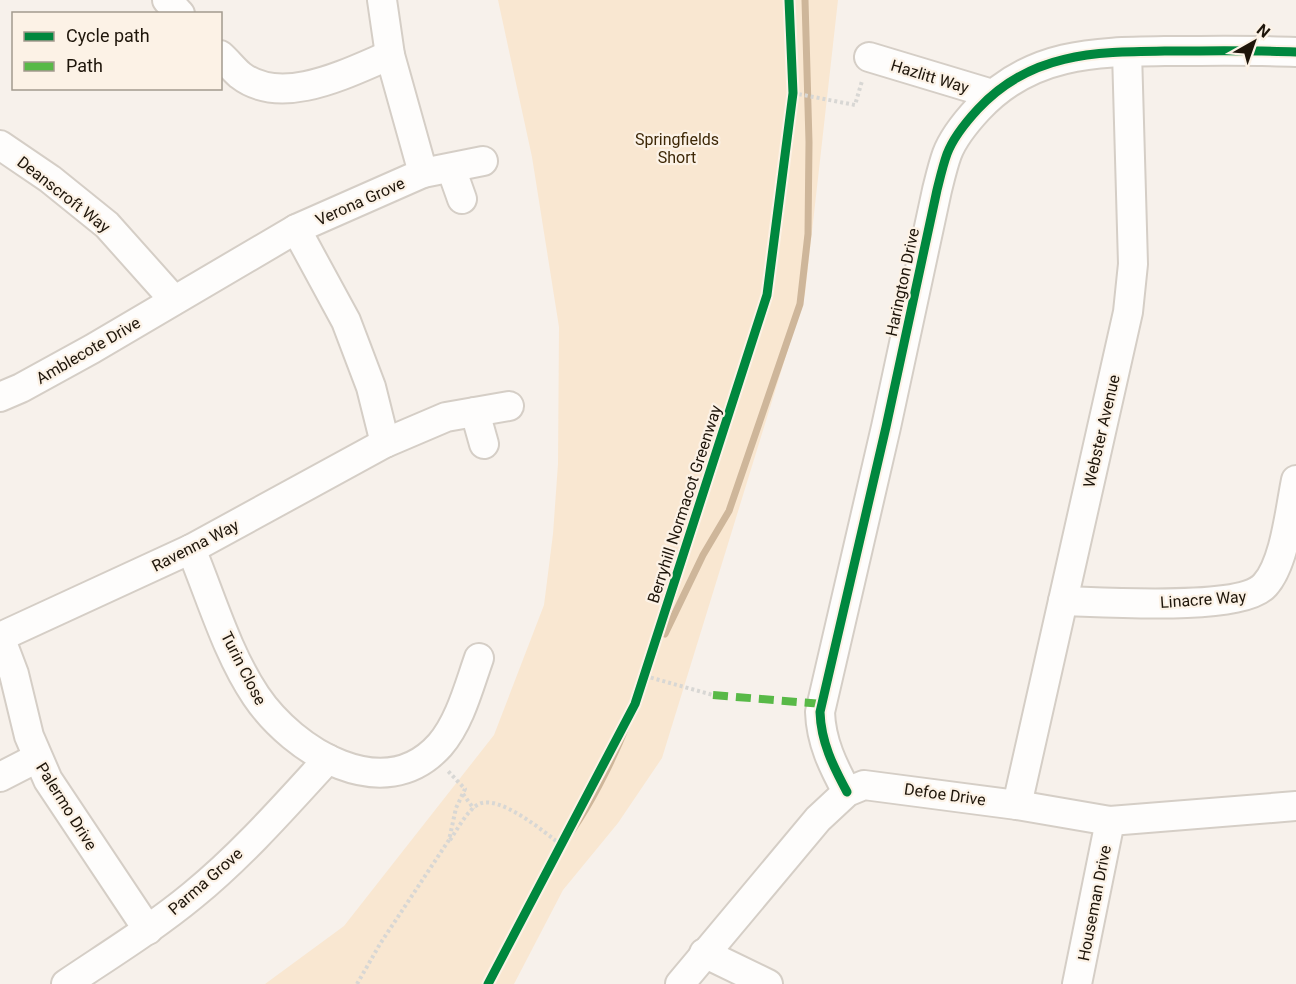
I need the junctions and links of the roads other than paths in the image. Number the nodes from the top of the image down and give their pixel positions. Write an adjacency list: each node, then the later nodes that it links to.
1 (167, 0): 3 (street)
2 (382, 0): 6 (street, Verona Grove)
3 (178, 12)
4 (1127, 52): 5 (street, Harington Drive); 9 (street, Harington Drive); 24 (street, Webster Avenue)
5 (1296, 52)
6 (390, 55): 7 (street); 13 (street, Verona Grove)
7 (222, 57)
8 (869, 57): 9 (street, Hazlitt Way)
9 (992, 94): 30 (street, Harington Drive)
10 (0, 145): 16 (street, Deanscroft Way)
11 (483, 161): 12 (street)
12 (451, 168): 13 (street); 14 (street)
13 (423, 173): 15 (street, Verona Grove)
14 (462, 199)
15 (296, 229): 16 (street, Verona Grove); 20 (street)
16 (174, 300): 17 (street, Amblecote Drive)
17 (0, 397)
18 (509, 406): 19 (street, Ravenna Way)
19 (475, 412): 20 (street, Ravenna Way); 21 (street)
20 (385, 443): 23 (street, Ravenna Way)
21 (484, 444)
22 (1296, 480): 24 (street, Linacre Way)
23 (191, 549): 25 (street, Ravenna Way); 28 (street, Turin Close)
24 (1063, 601): 31 (street, Webster Avenue)
25 (0, 637): 27 (street, Palermo Drive)
26 (479, 657): 28 (street, Turin Close)
27 (37, 758): 29 (street); 34 (street, Palermo Drive)
28 (328, 759): 34 (street, Parma Grove)
29 (0, 777)
30 (847, 792): 31 (street, Defoe Drive); 35 (street)
31 (1017, 804): 33 (street, Defoe Drive)
32 (1296, 806): 33 (street, Defoe Drive)
33 (1110, 821): 39 (street, Houseman Drive)
34 (147, 930): 36 (street, Parma Grove)
35 (704, 953): 37 (street); 38 (street)
36 (66, 984)
37 (680, 984)
38 (768, 984)
39 (1077, 984)

